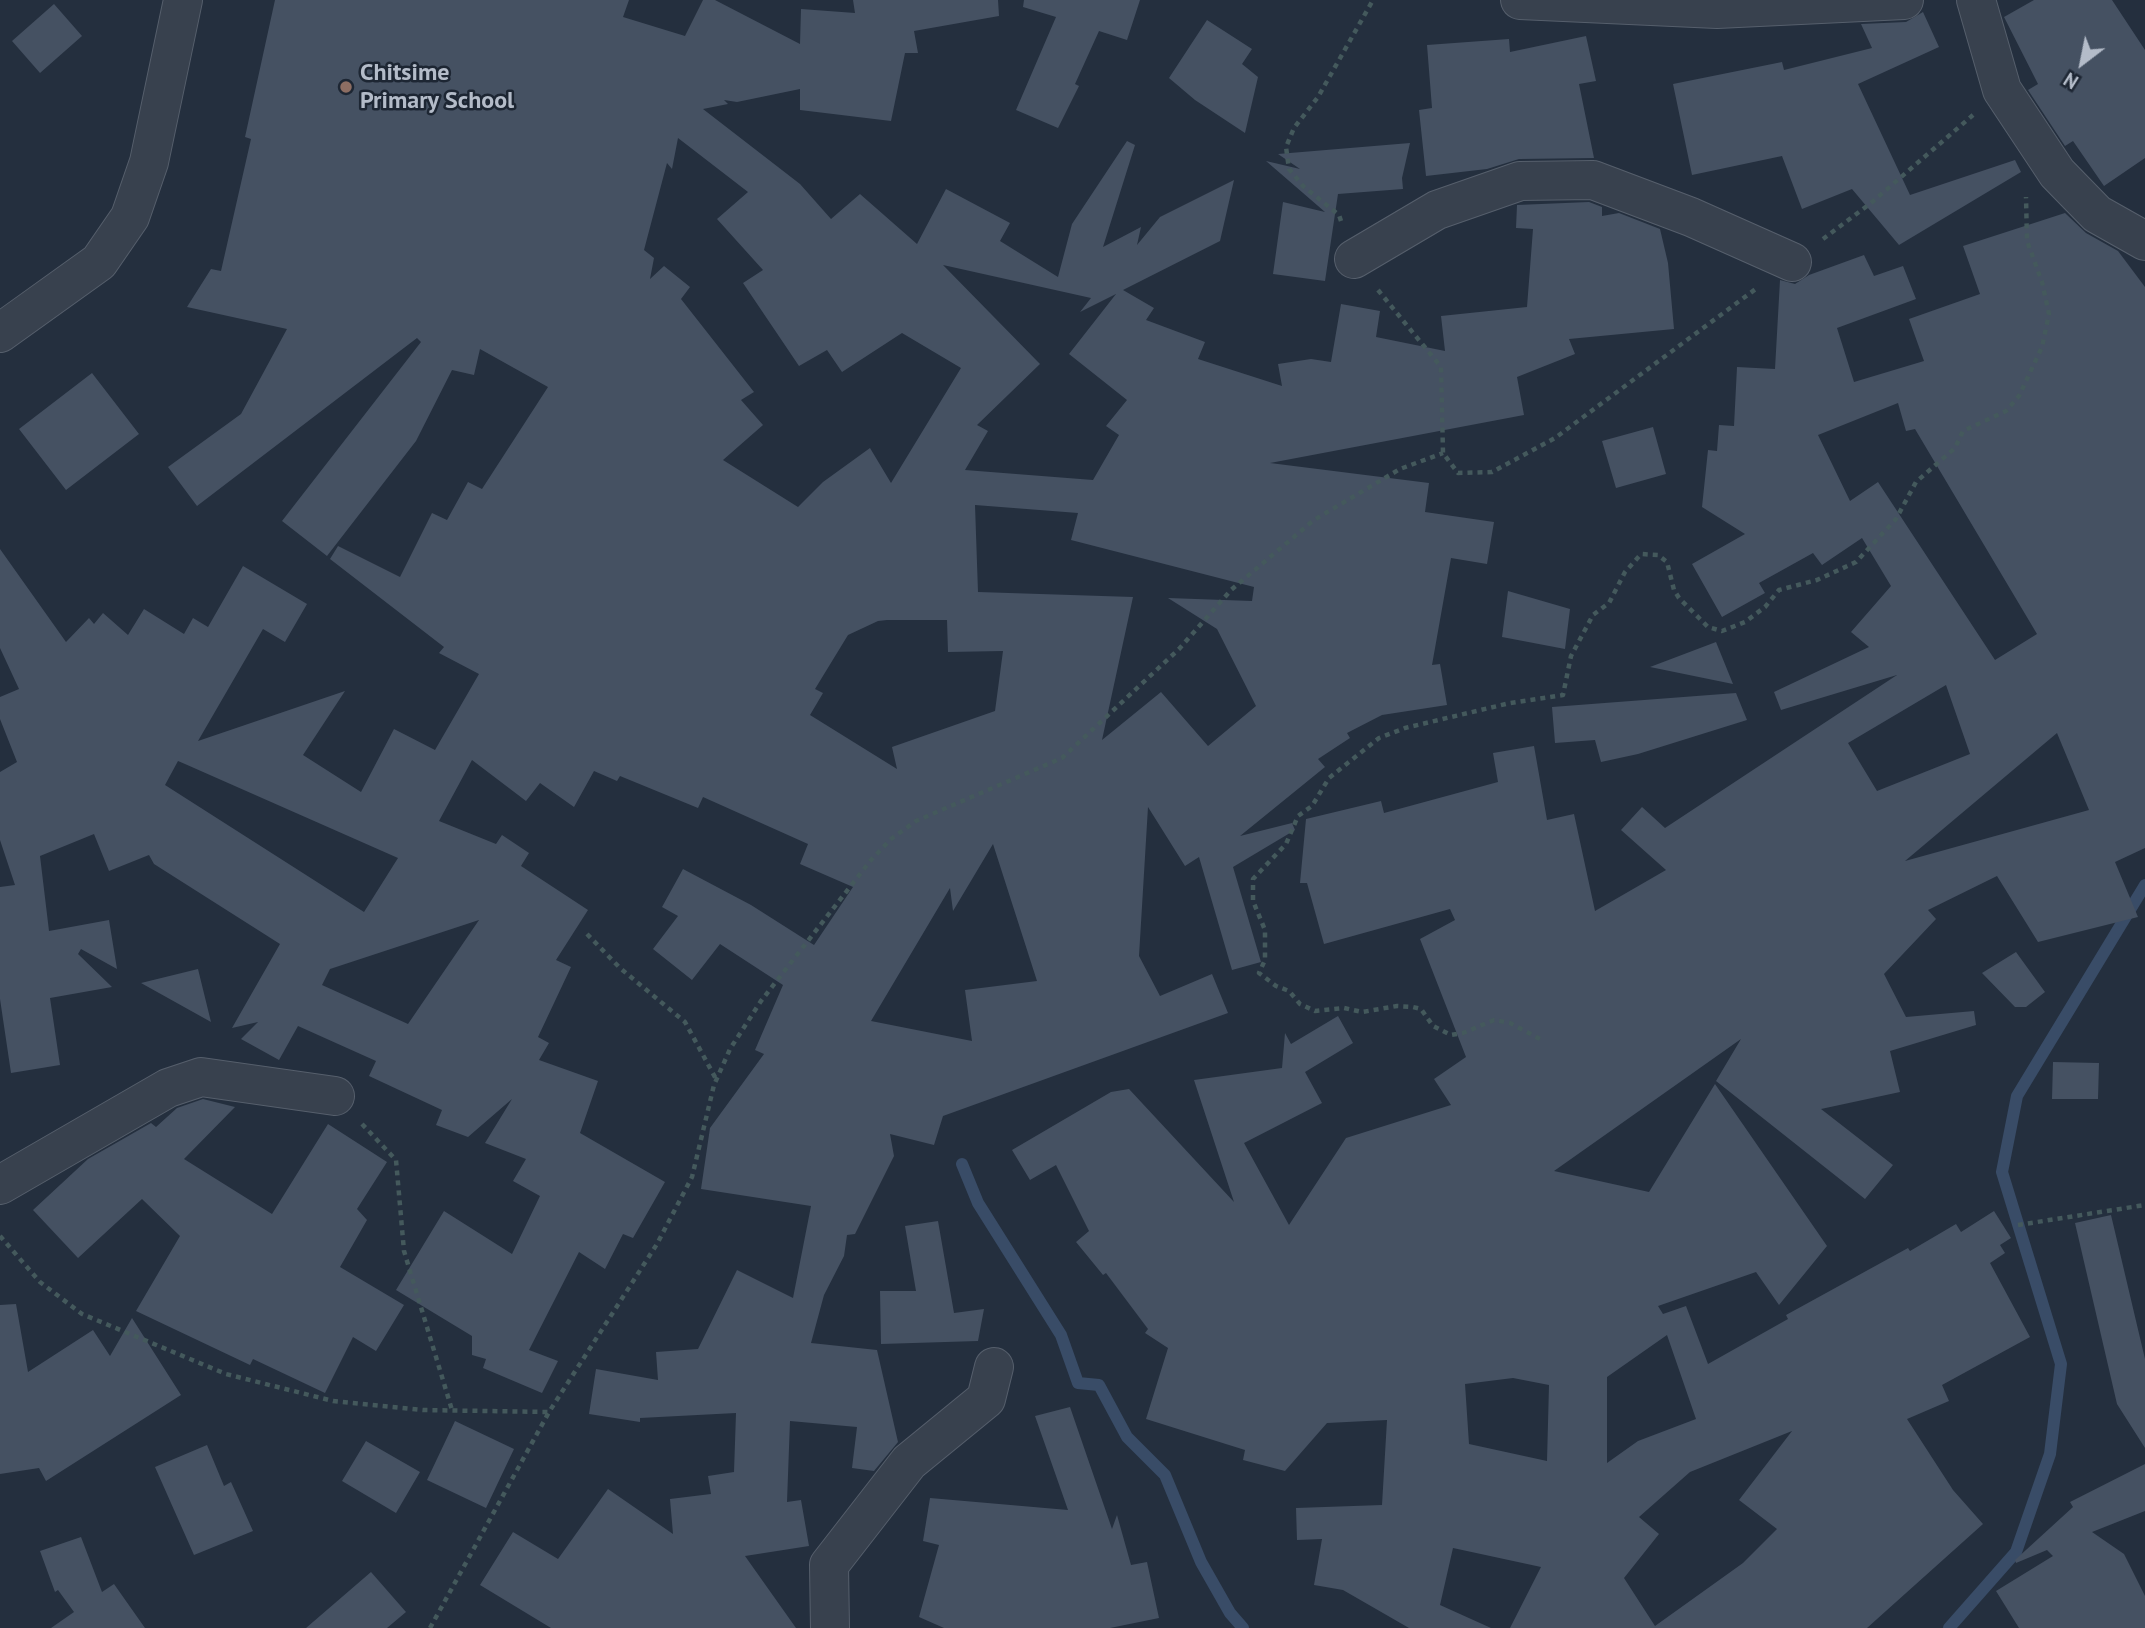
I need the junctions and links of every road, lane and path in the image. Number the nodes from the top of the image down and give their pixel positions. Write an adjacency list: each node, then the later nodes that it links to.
1 (183, 0): 10 (street)
2 (1520, 0): 3 (street)
3 (1904, 0)
4 (1976, 0): 5 (street)
5 (2002, 90): 6 (street); 9 (path)
6 (2029, 131): 7 (street); 14 (path)
7 (2145, 241)
8 (1354, 259): 9 (street)
9 (1792, 262): 12 (path)
10 (0, 332)
11 (1443, 453): 15 (path)
12 (1458, 473)
13 (587, 934): 15 (path)
14 (1539, 1038)
15 (716, 1080): 23 (path)
16 (335, 1096): 17 (street); 22 (path)
17 (0, 1185)
18 (2145, 1205): 19 (path)
19 (2018, 1225)
20 (0, 1236): 22 (path)
21 (994, 1367): 25 (street)
22 (452, 1410): 23 (path)
23 (549, 1412): 24 (path)
24 (430, 1628)
25 (831, 1628)

